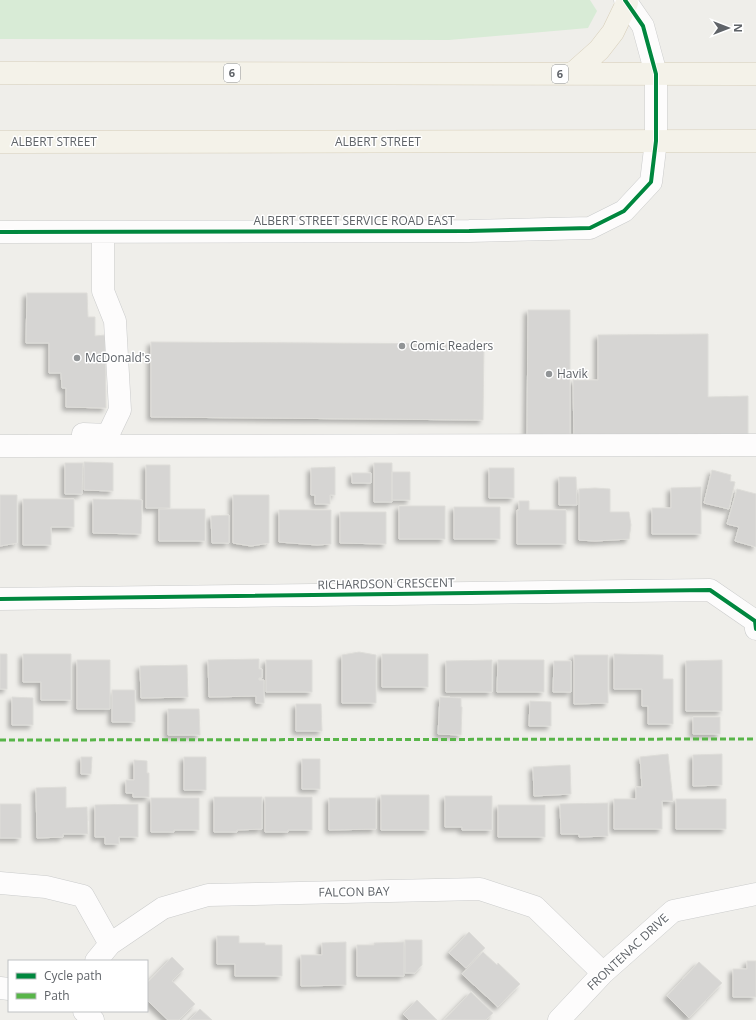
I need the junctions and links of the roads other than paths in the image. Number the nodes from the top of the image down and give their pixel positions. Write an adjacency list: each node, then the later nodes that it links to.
1 (626, 2): 3 (main road); 4 (street, ALBERT STREET SERVICE ROAD EAST)
2 (0, 74): 3 (main road, 6)
3 (572, 74): 4 (main road, 6)
4 (656, 74): 5 (main road, 6); 6 (street, ALBERT STREET SERVICE ROAD EAST)
5 (756, 74)
6 (656, 141): 7 (main road, ALBERT STREET); 8 (main road, ALBERT STREET); 10 (street, ALBERT STREET SERVICE ROAD EAST)
7 (756, 141)
8 (0, 142)
9 (0, 232): 10 (street, ALBERT STREET SERVICE ROAD EAST)
10 (103, 232): 11 (street)
11 (50, 433)
12 (756, 445): 13 (street)
13 (0, 446)
14 (0, 599): 15 (street, RICHARDSON CRESCENT)
15 (756, 629)
16 (0, 884): 18 (street)
17 (756, 894): 20 (street, FRONTENAC DRIVE)
18 (110, 944): 19 (street, FALCON BAY); 20 (street, FALCON BAY)
19 (97, 960)
20 (603, 972): 23 (street, FRONTENAC DRIVE)
21 (85, 1012): 22 (street)
22 (93, 1020)
23 (558, 1020)

